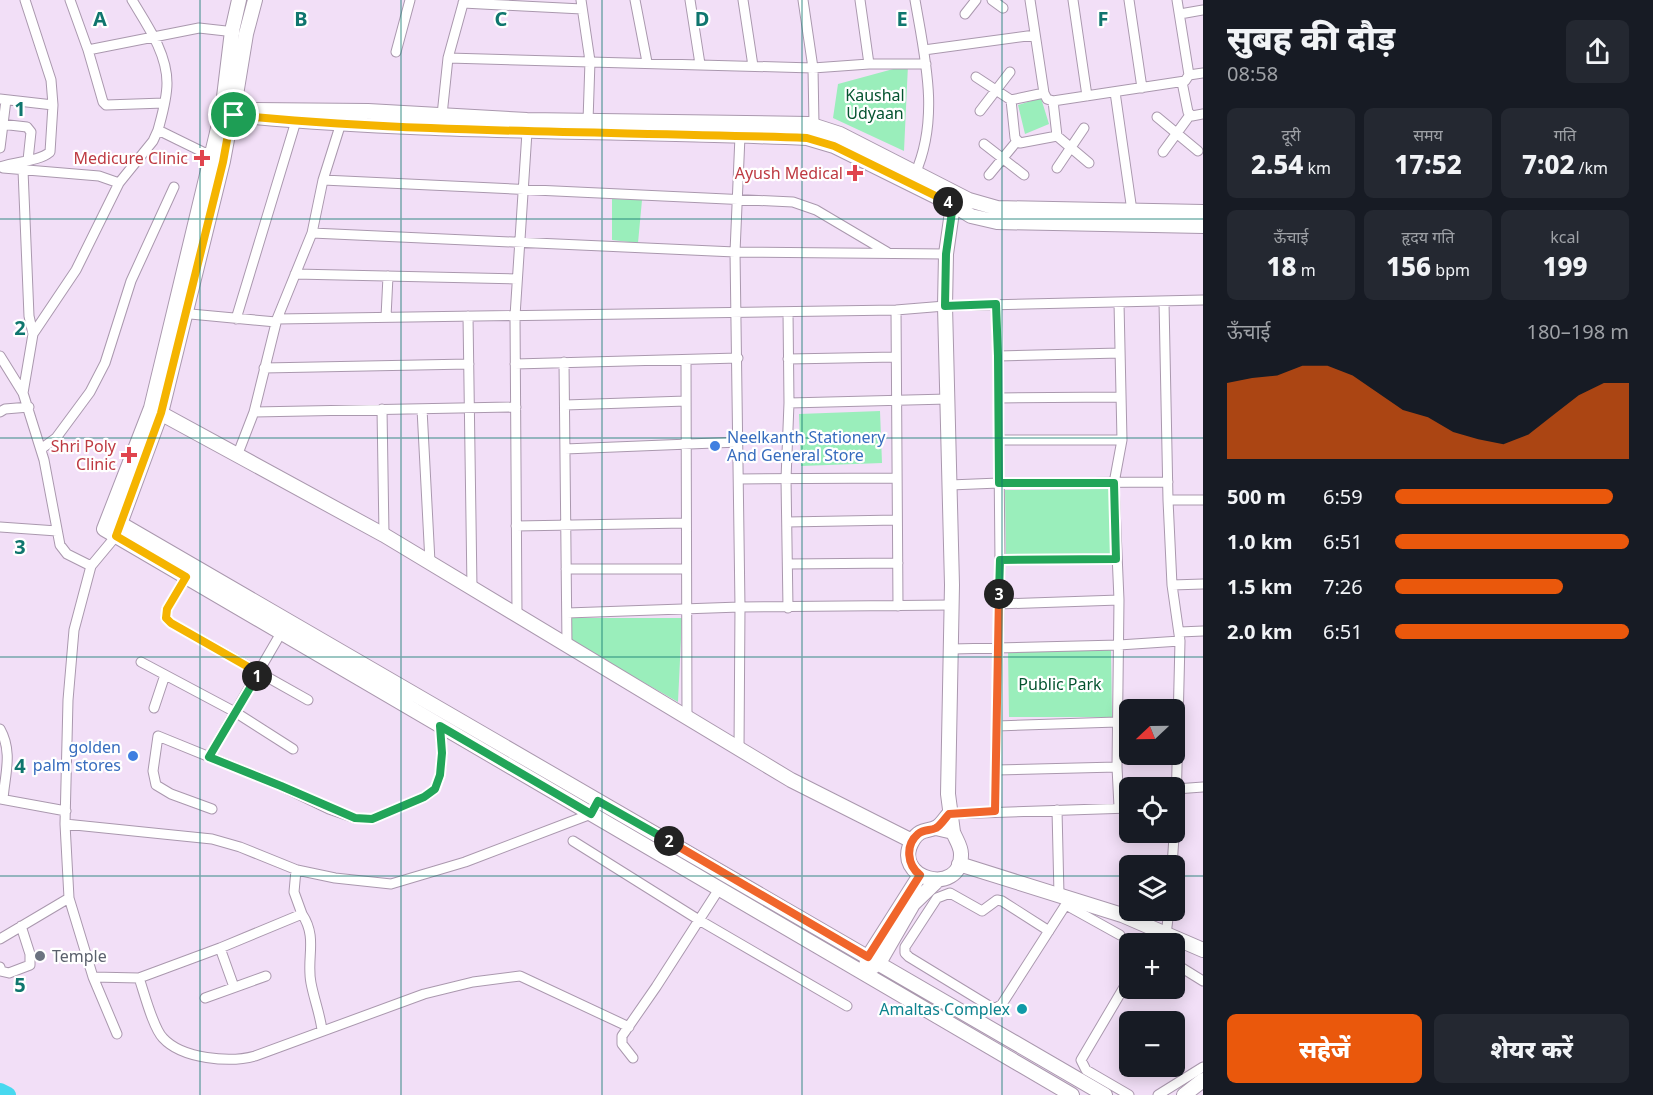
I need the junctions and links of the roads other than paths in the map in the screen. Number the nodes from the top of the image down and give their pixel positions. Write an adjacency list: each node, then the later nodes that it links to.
1 (25, 0): 52 (street)
2 (70, 0): 28 (street)
3 (132, 0): 27 (street)
4 (239, 0): 25 (street)
5 (255, 0): 25 (street)
6 (410, 0): 30 (street)
7 (635, 0): 33 (street)
8 (690, 0): 34 (street)
9 (742, 0): 37 (street)
10 (803, 0): 38 (street)
11 (860, 0): 35 (street)
12 (915, 0): 29 (street)
13 (976, 0): 23 (street)
14 (992, 0): 21 (street)
15 (1029, 0): 26 (street)
16 (1073, 0): 47 (street)
17 (1128, 0): 43 (street)
18 (1177, 0): 24 (street)
19 (463, 1): 20 (street); 31 (street)
20 (582, 4): 32 (street)
21 (1003, 8)
22 (1203, 10): 24 (street)
23 (965, 14)
24 (1179, 14): 42 (street)
25 (239, 33): 27 (street); 54 (street)
26 (1035, 35): 29 (street); 46 (street)
27 (154, 38): 28 (street); 51 (street)
28 (88, 50): 51 (street)
29 (924, 50): 36 (street)
30 (396, 52)
31 (448, 58): 32 (street); 56 (street)
32 (590, 61): 33 (street); 60 (street)
33 (646, 62): 34 (street)
34 (700, 64): 37 (street)
35 (869, 64): 36 (street); 38 (street)
36 (926, 64): 83 (street)
37 (753, 66): 38 (street)
38 (813, 68): 63 (street)
39 (1010, 72): 44 (street)
40 (1203, 73): 42 (street)
41 (976, 77): 44 (street)
42 (1185, 79): 43 (street); 57 (street)
43 (1142, 88): 45 (street)
44 (996, 90): 49 (street); 53 (street)
45 (1114, 92): 47 (street); 92 (street)
46 (1044, 93): 49 (street); 50 (street)
47 (1087, 96): 50 (street)
48 (3, 100): 52 (street); 62 (street)
49 (1011, 100): 70 (street)
50 (1053, 101): 69 (street)
51 (164, 103): 65 (street)
52 (53, 105): 78 (street)
53 (980, 111)
54 (230, 112): 56 (street); 59 (street); 76 (street); 111 (street)
55 (1203, 114): 57 (street)
56 (442, 115): 60 (street)
57 (1190, 116): 67 (street)
58 (1157, 117): 67 (street)
59 (296, 121): 61 (street); 115 (street)
60 (588, 121): 63 (street)
61 (341, 123): 66 (street); 86 (street)
62 (2, 124): 72 (street); 78 (street)
63 (814, 125): 83 (street)
64 (1084, 128): 73 (street)
65 (158, 130): 76 (street); 87 (street)
66 (527, 132): 68 (street); 89 (street)
67 (1177, 134): 74 (street); 75 (street)
68 (740, 136): 90 (street); 91 (street)
69 (1057, 136): 70 (street); 73 (street)
70 (1017, 141): 77 (street)
71 (984, 144): 77 (street)
72 (0, 148)
73 (1071, 148): 79 (street); 81 (street)
74 (1198, 151)
75 (1163, 152)
76 (211, 156): 111 (street)
77 (1003, 158): 84 (street); 85 (street)
78 (28, 160): 80 (street)
79 (1089, 163)
80 (0, 168): 82 (street)
81 (1057, 168)
82 (23, 170): 87 (street); 117 (street)
83 (915, 174): 92 (street)
84 (989, 175)
85 (1024, 175)
86 (323, 180): 89 (street); 95 (street)
87 (119, 183): 117 (street)
88 (174, 187): 149 (street)
89 (522, 191): 90 (street); 96 (street)
90 (738, 198): 97 (street); 98 (street)
91 (953, 205): 94 (street); 99 (street)
92 (1132, 211): 93 (street)
93 (1203, 212)
94 (1203, 226)
95 (312, 232): 96 (street); 100 (street)
96 (519, 243): 97 (street); 102 (street)
97 (735, 252): 98 (street); 109 (street)
98 (889, 254): 99 (street)
99 (946, 254): 107 (street)
100 (295, 274): 101 (street); 116 (street)
101 (388, 276): 102 (street); 114 (street)
102 (517, 279): 113 (street)
103 (1203, 300): 104 (street)
104 (1164, 302): 105 (street); 155 (street)
105 (1119, 303): 106 (street); 118 (street)
106 (996, 304): 107 (street); 120 (street)
107 (945, 306): 108 (street); 132 (street)
108 (896, 310): 110 (street); 121 (street)
109 (737, 311): 110 (street); 113 (street); 122 (street)
110 (788, 312): 123 (street)
111 (179, 313): 115 (street); 143 (street)
112 (468, 316): 113 (street); 114 (street); 126 (street)
113 (515, 316): 127 (street)
114 (386, 317): 116 (street)
115 (236, 319): 116 (street)
116 (276, 320): 128 (street)
117 (33, 334): 129 (street)
118 (1120, 353): 120 (street); 130 (street)
119 (0, 356): 129 (street)
120 (998, 356): 131 (street)
121 (896, 357): 123 (street); 133 (street)
122 (738, 358): 124 (street); 147 (street)
123 (788, 359): 135 (street)
124 (686, 361): 125 (street); 134 (street)
125 (564, 362): 127 (street); 136 (street)
126 (469, 364): 128 (street); 139 (street)
127 (515, 364): 140 (street)
128 (264, 368): 144 (street)
129 (23, 393): 138 (street)
130 (1121, 397): 131 (street); 146 (street)
131 (999, 398): 145 (street)
132 (948, 399): 133 (street); 158 (street)
133 (896, 400): 135 (street); 152 (street)
134 (686, 401): 136 (street); 148 (street)
135 (789, 403): 154 (street)
136 (564, 405): 150 (street)
137 (2, 407): 138 (street)
138 (29, 407): 149 (street)
139 (470, 407): 140 (street); 142 (street); 182 (street)
140 (516, 407): 166 (street)
141 (382, 409): 142 (street); 144 (street); 169 (street)
142 (422, 409): 173 (street)
143 (156, 410): 151 (street); 165 (street)
144 (254, 412): 151 (street)
145 (999, 440): 146 (street); 156 (street)
146 (1122, 440): 157 (street)
147 (739, 442): 148 (street); 153 (street)
148 (686, 445): 150 (street); 163 (street)
149 (41, 449): 168 (street)
150 (565, 449): 164 (street)
151 (237, 456): 169 (street)
152 (897, 478): 154 (street); 161 (street)
153 (739, 479): 154 (street); 187 (street)
154 (786, 480): 162 (street)
155 (1168, 482): 157 (street); 159 (street)
156 (999, 483): 157 (street); 158 (street); 172 (street)
157 (1114, 483): 171 (street)
158 (950, 485): 185 (street)
159 (1168, 500): 160 (street); 181 (street)
160 (1203, 500)
161 (897, 520): 162 (street); 174 (street)
162 (787, 522): 175 (street)
163 (686, 524): 164 (street); 177 (street)
164 (566, 525): 166 (street); 178 (street)
165 (112, 526): 170 (street); 176 (street)
166 (516, 526): 191 (street)
167 (0, 527): 168 (street)
168 (57, 531): 176 (street)
169 (384, 535): 173 (street)
170 (146, 546): 179 (street); 219 (street)
171 (1116, 559): 172 (street); 183 (street)
172 (1000, 560): 184 (street)
173 (430, 562): 182 (street)
174 (898, 563): 175 (street); 186 (street)
175 (788, 564): 188 (street)
176 (91, 566): 223 (street)
177 (686, 568): 178 (street); 189 (street)
178 (566, 569): 190 (street)
179 (186, 577): 193 (street); 200 (street)
180 (1203, 584): 181 (street)
181 (1172, 585): 194 (street)
182 (472, 588): 191 (street)
183 (1119, 600): 184 (street); 196 (street)
184 (998, 604): 197 (street)
185 (952, 605): 186 (street); 198 (street)
186 (898, 606): 188 (street)
187 (740, 608): 188 (street); 189 (street); 210 (street)
188 (788, 608)
189 (686, 610): 190 (street); 205 (street)
190 (567, 613): 195 (street)
191 (517, 615): 195 (street)
192 (1203, 631): 194 (street)
193 (281, 633): 200 (street); 207 (street)
194 (1180, 636): 196 (street); 215 (street)
195 (567, 645): 205 (street)
196 (1119, 645): 197 (street); 206 (street)
197 (998, 647): 198 (street); 208 (street)
198 (952, 649): 226 (street)
199 (141, 662): 201 (street)
200 (259, 673): 202 (street); 204 (street)
201 (165, 675): 203 (street); 204 (street)
202 (308, 700)
203 (154, 708)
204 (235, 712): 211 (street); 212 (street)
205 (687, 718): 210 (street)
206 (1118, 722): 208 (street); 213 (street)
207 (440, 726): 212 (street); 225 (street)
208 (997, 726): 214 (street)
209 (0, 729): 218 (street)
210 (739, 748): 231 (street)
211 (293, 749)
212 (209, 757): 221 (street)
213 (1117, 767): 214 (street); 220 (street)
214 (996, 770): 224 (street)
215 (1176, 777)
216 (1203, 787): 217 (street)
217 (1185, 788)
218 (1, 799): 223 (street)
219 (598, 801): 225 (street); 249 (street)
220 (1119, 807): 222 (street)
221 (212, 809)
222 (1057, 810): 224 (street); 238 (street)
223 (66, 811): 227 (street)
224 (995, 811): 226 (street)
225 (591, 814): 233 (street); 236 (street)
226 (949, 814): 228 (street); 229 (street)
227 (65, 824): 233 (street); 237 (street)
228 (936, 828): 229 (street); 231 (street)
229 (953, 832): 232 (street)
230 (573, 841): 240 (street)
231 (912, 841): 234 (street)
232 (959, 864): 235 (street); 238 (street)
233 (296, 870): 239 (street)
234 (920, 875): 235 (street); 249 (street)
235 (938, 880): 249 (street)
236 (719, 889): 240 (street); 252 (street)
237 (69, 898): 241 (street); 255 (street)
238 (1065, 899): 242 (street); 243 (street); 244 (street)
239 (302, 914): 247 (street); 262 (street)
240 (699, 920): 260 (street); 261 (street)
241 (21, 926): 245 (street); 250 (street)
242 (1050, 931): 242 (street)
243 (1164, 933)
244 (1119, 934)
245 (0, 939)
246 (1185, 942): 248 (street)
247 (220, 948): 256 (street); 257 (street)
248 (1203, 950)
249 (874, 960): 252 (street); 268 (street)
250 (0, 967)
251 (1185, 968): 254 (street)
252 (864, 974): 267 (street)
253 (266, 976): 257 (street)
254 (1201, 976)
255 (93, 977): 256 (street); 263 (street)
256 (139, 978): 262 (street)
257 (234, 987): 259 (street)
258 (1119, 996): 269 (street)
259 (205, 998)
260 (848, 1006)
261 (628, 1027): 262 (street); 264 (street)
262 (322, 1030)
263 (117, 1034)
264 (633, 1058)
265 (1203, 1067): 270 (street)
266 (1203, 1080): 271 (street)
267 (1072, 1095)
268 (1106, 1095)
269 (1129, 1095)
270 (1158, 1095)
271 (1184, 1095)

